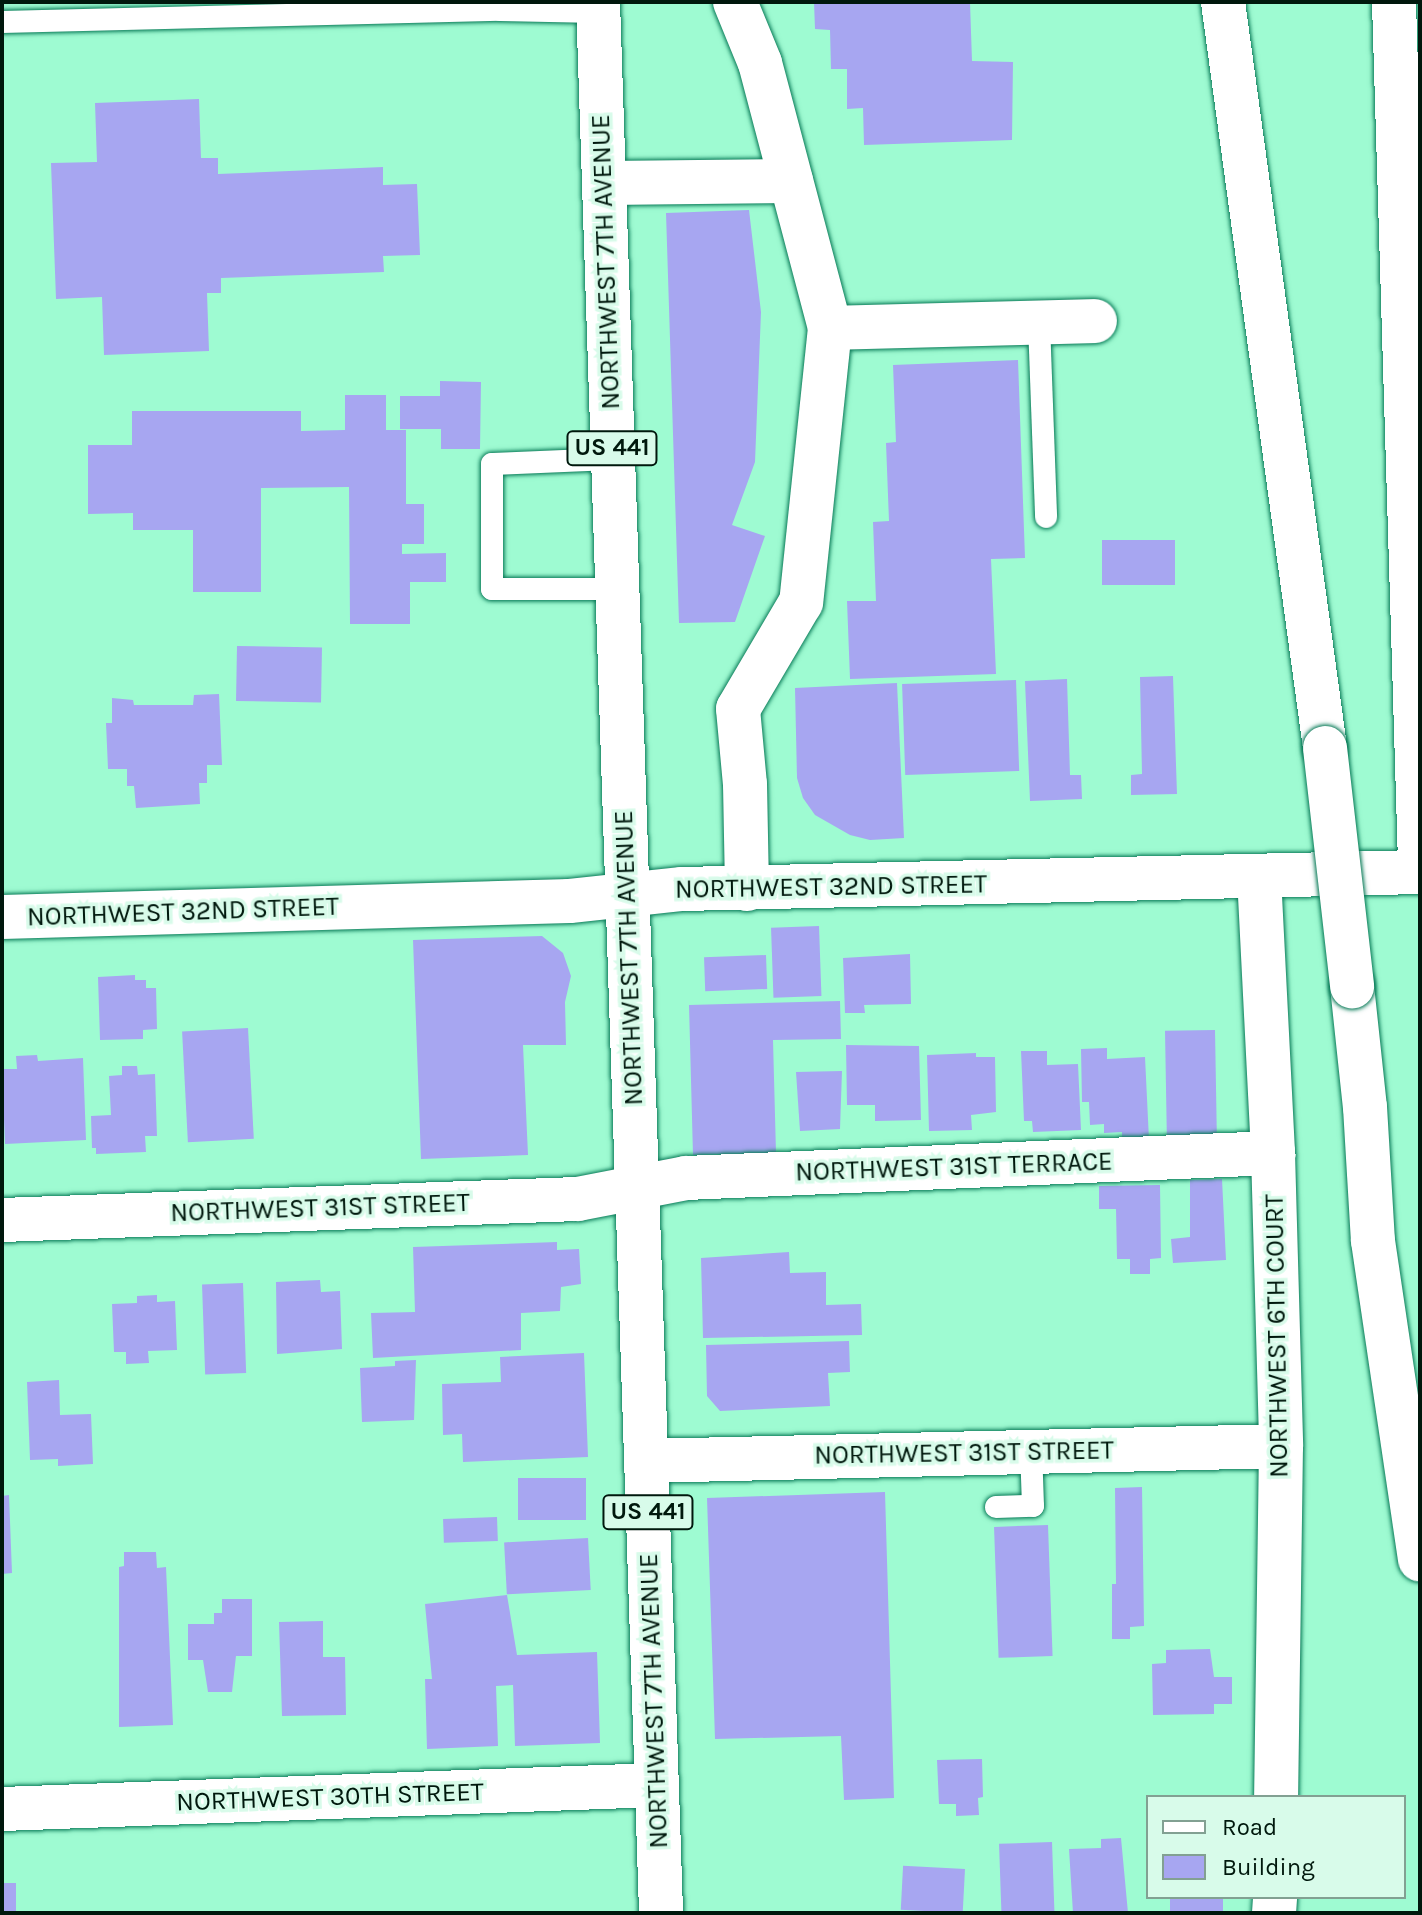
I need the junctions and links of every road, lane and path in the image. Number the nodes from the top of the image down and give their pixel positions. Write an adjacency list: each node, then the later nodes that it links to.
1 (735, 2): 8 (main road)
2 (1216, 2): 7 (main road)
3 (1223, 2): 7 (main road)
4 (1394, 2): 16 (main road)
5 (598, 7): 6 (lane); 9 (main road, NORTHWEST 7TH AVENUE / US 441)
6 (2, 22)
7 (1228, 45): 29 (main road, bridge)
8 (791, 181): 9 (main road); 12 (main road)
9 (605, 183): 13 (main road, NORTHWEST 7TH AVENUE / US 441)
10 (1095, 321): 11 (main road)
11 (1039, 323): 12 (main road); 14 (lane)
12 (830, 328): 19 (main road)
13 (612, 459): 15 (main road, NORTHWEST 7TH AVENUE / US 441); 15 (lane)
14 (1046, 517)
15 (617, 589): 20 (main road, NORTHWEST 7TH AVENUE / US 441)
16 (1420, 865)
17 (1420, 872): 18 (main road, NORTHWEST 32ND STREET)
18 (1259, 876): 19 (main road, NORTHWEST 32ND STREET); 22 (main road, NORTHWEST 6TH COURT)
19 (747, 889): 20 (main road, NORTHWEST 32ND STREET)
20 (627, 894): 21 (main road, NORTHWEST 32ND STREET); 23 (main road, NORTHWEST 7TH AVENUE / US 441)
21 (2, 917)
22 (1273, 1153): 23 (main road, NORTHWEST 31ST TERRACE); 25 (main road, NORTHWEST 6TH COURT)
23 (636, 1187): 24 (main road, NORTHWEST 31ST STREET); 27 (main road, NORTHWEST 7TH AVENUE / US 441)
24 (2, 1220)
25 (1281, 1446): 26 (main road, NORTHWEST 31ST STREET); 31 (main road, NORTHWEST 6TH COURT)
26 (1031, 1450): 27 (main road, NORTHWEST 31ST STREET); 28 (lane)
27 (646, 1461): 30 (main road, NORTHWEST 7TH AVENUE / US 441)
28 (996, 1507)
29 (1420, 1560)
30 (657, 1785): 32 (main road, NORTHWEST 30TH STREET); 33 (main road, NORTHWEST 7TH AVENUE / US 441)
31 (1276, 1795)
32 (2, 1809)
33 (661, 1913)

